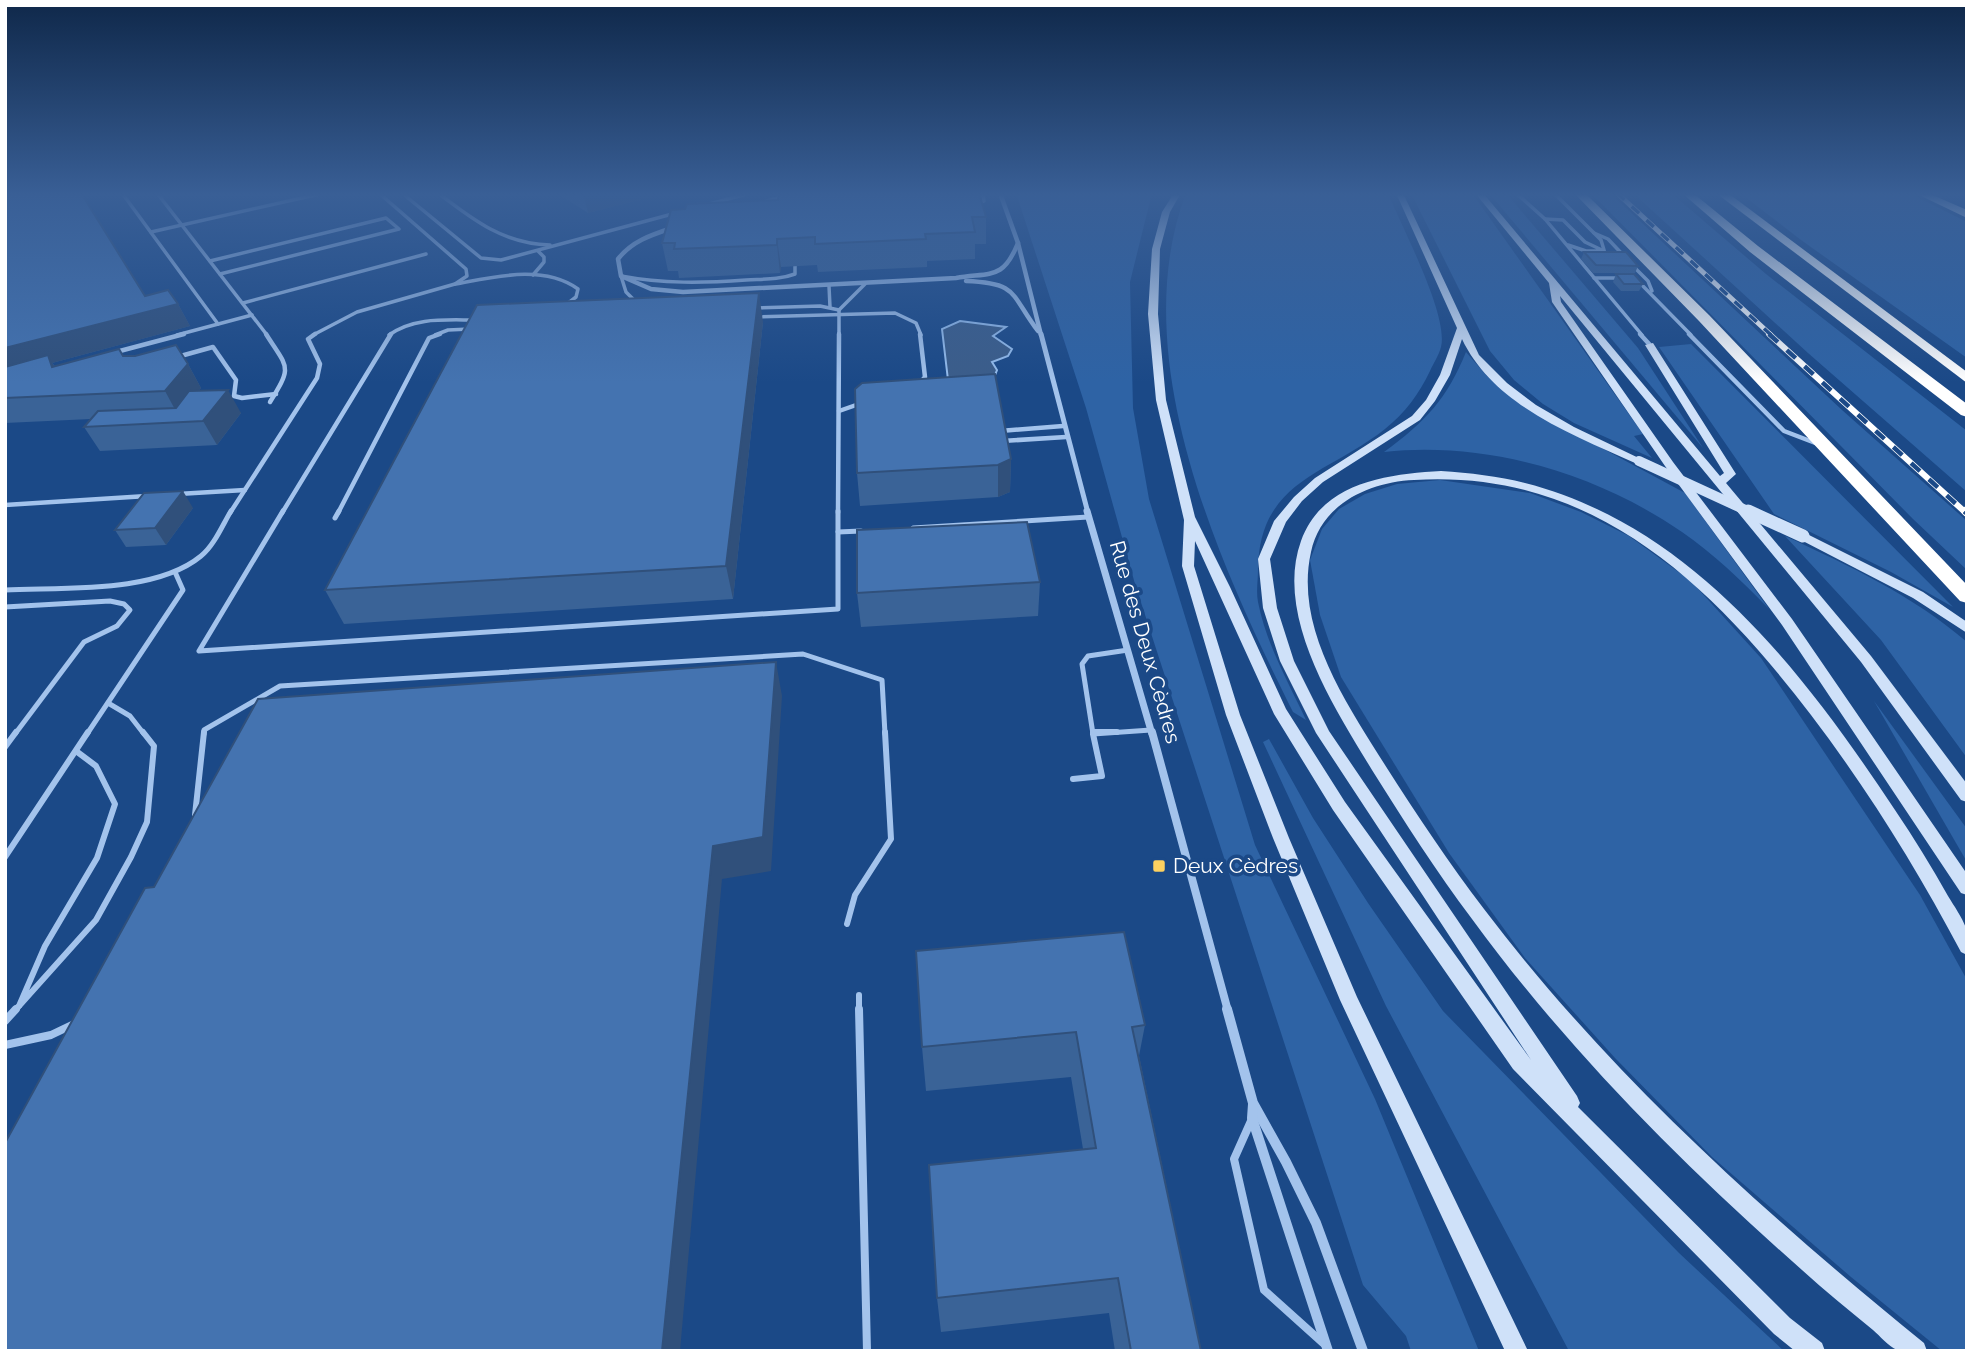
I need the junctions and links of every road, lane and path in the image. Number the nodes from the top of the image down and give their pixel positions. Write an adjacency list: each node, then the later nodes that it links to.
1 (169, 256): 46 (lane)
2 (206, 256): 21 (lane)
3 (229, 256): 21 (lane)
4 (290, 256): 24 (lane)
5 (417, 256): 37 (lane)
6 (452, 256): 33 (lane)
7 (479, 256): 8 (lane)
8 (515, 256)
9 (543, 256): 25 (lane)
10 (620, 256): 27 (street)
11 (1012, 256): 32 (street)
12 (1021, 256): 49 (street, Rue des Deux Cèdres)
13 (1156, 256): 71 (street)
14 (1428, 256): 48 (street)
15 (1533, 256): 26 (street)
16 (1576, 256): 28 (lane)
17 (1624, 256): 36 (lane)
18 (1643, 256): 64 (highway)
19 (1764, 256): 59 (highway)
20 (1806, 256): 53 (highway)
21 (210, 261): 24 (lane)
22 (795, 266): 27 (lane)
23 (1614, 273): 29 (lane)
24 (220, 274): 37 (lane)
25 (533, 275): 33 (lane); 40 (lane)
26 (1549, 275): 65 (street); 91 (street)
27 (621, 276): 35 (street); 38 (lane)
28 (1594, 278): 29 (lane); 50 (lane)
29 (1619, 278): 30 (lane)
30 (1627, 278)
31 (1635, 278): 36 (lane)
32 (927, 281): 34 (street); 49 (street)
33 (455, 284): 66 (lane)
34 (865, 284): 35 (street); 42 (lane)
35 (828, 285): 39 (lane)
36 (1653, 294): 64 (lane)
37 (243, 303): 43 (lane)
38 (640, 305)
39 (830, 307): 41 (lane); 42 (lane)
40 (559, 308)
41 (742, 308)
42 (840, 312): 44 (lane); 54 (lane); 58 (lane)
43 (252, 315): 46 (lane); 55 (lane)
44 (743, 318)
45 (476, 320): 75 (lane)
46 (218, 324): 51 (lane)
47 (475, 329): 72 (lane)
48 (1461, 330): 80 (street, bridge); 101 (street)
49 (1040, 333): 60 (street, Rue des Deux Cèdres)
50 (1650, 345): 65 (street)
51 (104, 355)
52 (167, 359): 55 (lane)
53 (1967, 379)
54 (911, 387)
55 (276, 394): 56 (lane)
56 (270, 402)
57 (863, 403): 58 (lane)
58 (839, 411): 75 (lane)
59 (1967, 412)
60 (1063, 426): 61 (lane); 62 (street, Rue des Deux Cèdres)
61 (1000, 431)
62 (1066, 437): 63 (lane); 70 (street, Rue des Deux Cèdres)
63 (1002, 441)
64 (1822, 445): 78 (highway)
65 (1720, 482): 88 (street)
66 (245, 490): 67 (lane); 76 (lane)
67 (165, 495)
68 (152, 496): 69 (lane)
69 (5, 505)
70 (1088, 517): 73 (lane); 81 (street, Rue des Deux Cèdres)
71 (1189, 517): 101 (street); 105 (street)
72 (335, 518)
73 (905, 528)
74 (865, 531): 75 (lane)
75 (838, 533)
76 (175, 572): 77 (lane); 82 (lane)
77 (5, 590)
78 (1967, 597)
79 (5, 607): 85 (lane)
80 (1967, 629)
81 (1128, 650): 83 (street, Rue des Deux Cèdres); 84 (lane)
82 (108, 703): 86 (lane); 95 (lane)
83 (1151, 730): 84 (lane); 99 (street, Rue des Deux Cèdres)
84 (1093, 734): 87 (lane)
85 (5, 747)
86 (76, 751): 90 (lane); 95 (lane)
87 (1073, 779)
88 (1967, 796)
89 (190, 827): 92 (lane)
90 (5, 857)
91 (1967, 888)
92 (847, 924)
93 (1967, 947): 107 (street)
94 (859, 996): 103 (lane)
95 (19, 1006): 97 (lane)
96 (82, 1020): 98 (lane)
97 (5, 1021)
98 (5, 1045)
99 (1253, 1103): 100 (street, Rue des Deux Cèdres); 104 (street, Rue des Deux Cèdres)
100 (1252, 1118): 102 (street, Rue des Deux Cèdres); 102 (lane)
101 (1589, 1133): 106 (street)
102 (1327, 1348)
103 (867, 1351)
104 (1363, 1351)
105 (1517, 1351)
106 (1814, 1351)
107 (1916, 1351)

